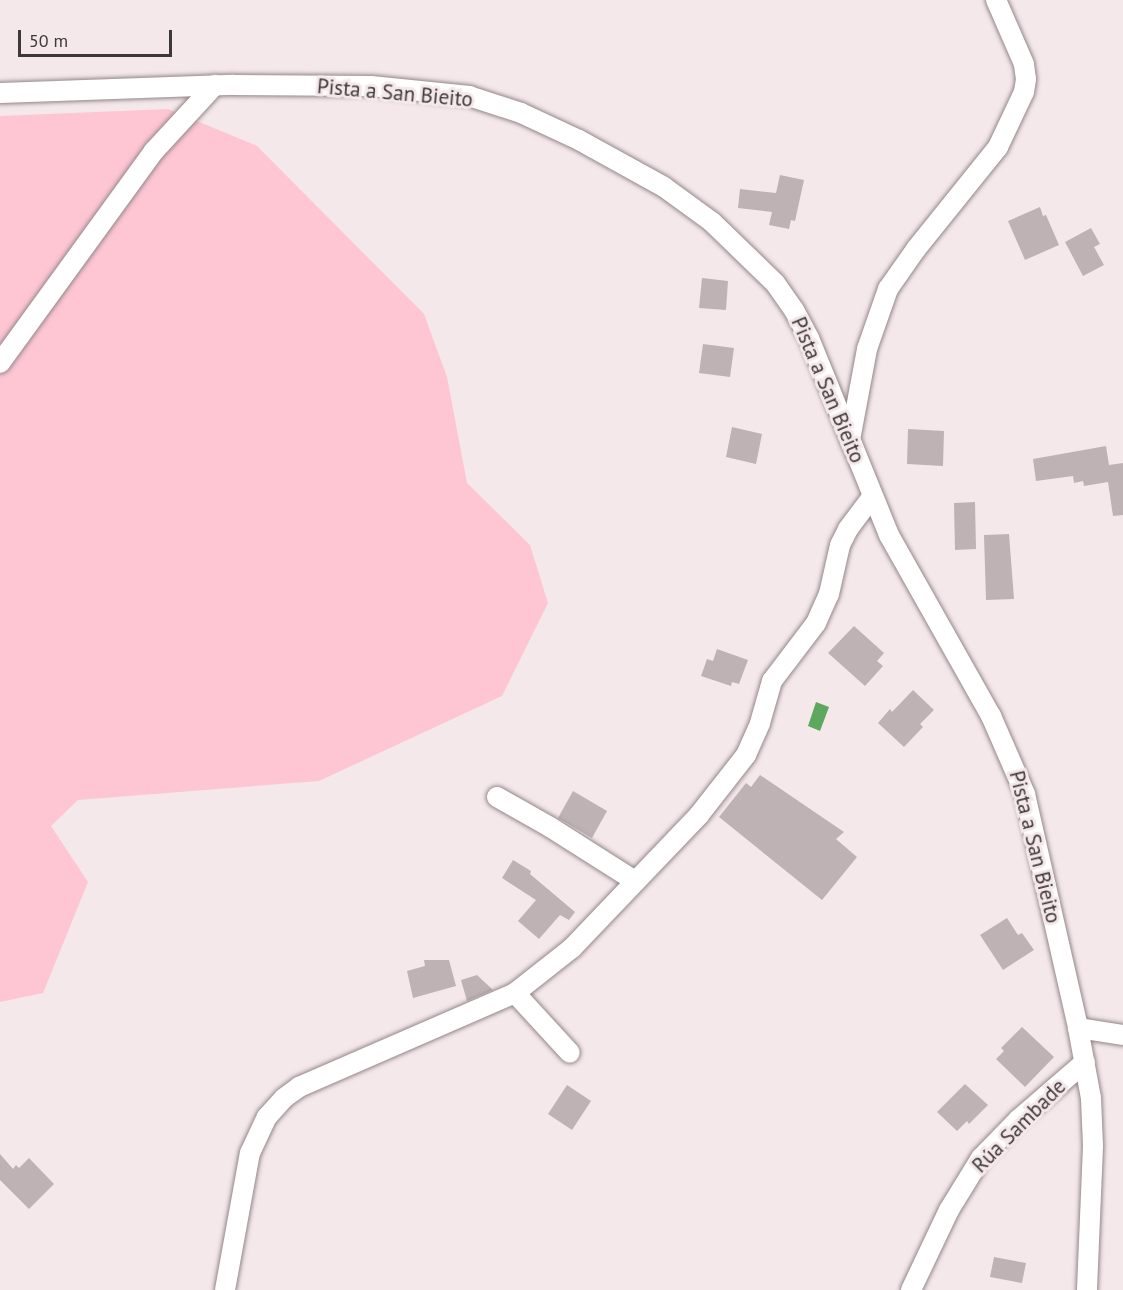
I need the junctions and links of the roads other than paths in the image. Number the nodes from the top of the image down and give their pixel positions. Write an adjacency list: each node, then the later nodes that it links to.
1 (996, 0): 5 (street)
2 (215, 85): 3 (street, Pista a San Bieito); 4 (street); 5 (street, Pista a San Bieito)
3 (0, 93)
4 (0, 363)
5 (850, 440): 6 (street, Pista a San Bieito)
6 (872, 497): 8 (street); 10 (street, Pista a San Bieito)
7 (497, 797): 8 (street)
8 (635, 881): 9 (street)
9 (515, 993): 12 (street); 14 (street)
10 (1078, 1028): 11 (street); 13 (street, Pista a San Bieito)
11 (1123, 1035)
12 (570, 1053)
13 (1085, 1062): 15 (street, Rúa Sambade); 16 (street, Pista a San Bieito)
14 (225, 1290)
15 (911, 1290)
16 (1087, 1290)

